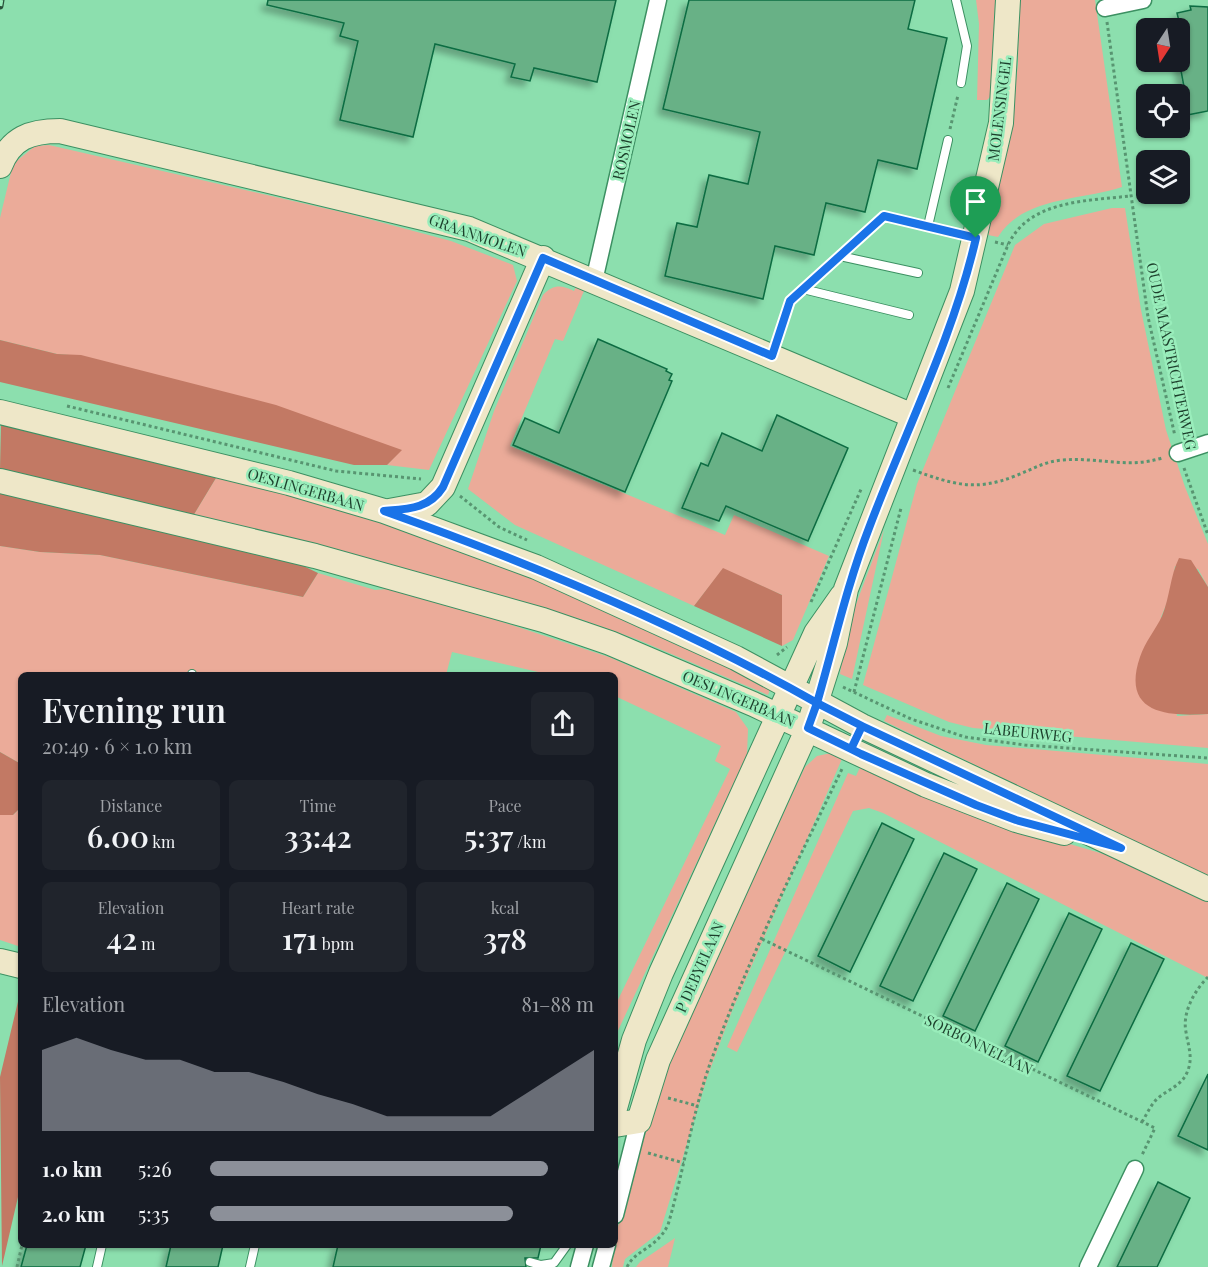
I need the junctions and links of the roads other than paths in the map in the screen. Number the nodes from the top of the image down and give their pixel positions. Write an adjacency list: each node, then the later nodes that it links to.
1 (658, 0): 14 (street, ROSMOLEN)
2 (956, 0): 6 (lane)
3 (1008, 0): 10 (street, MOLENSINGEL)
4 (1143, 0): 5 (street)
5 (1105, 8)
6 (961, 83)
7 (948, 140): 9 (lane)
8 (0, 166): 12 (street, GRAANMOLEN)
9 (928, 226): 10 (lane); 11 (lane)
10 (976, 238): 19 (street, MOLENSINGEL)
11 (840, 256): 13 (lane); 15 (lane)
12 (543, 258): 14 (street, GRAANMOLEN); 23 (street)
13 (918, 273)
14 (594, 281): 17 (street, GRAANMOLEN)
15 (803, 290): 16 (lane); 17 (lane)
16 (909, 315)
17 (772, 356): 19 (street, GRAANMOLEN)
18 (0, 411): 23 (street, OESLINGERBAAN)
19 (913, 416): 24 (street, MOLENSINGEL)
20 (1208, 443): 21 (street)
21 (1178, 453)
22 (0, 481): 26 (street, OESLINGERBAAN)
23 (384, 511): 25 (street, OESLINGERBAAN)
24 (846, 590): 25 (street, MOLENSINGEL); 27 (street, MOLENSINGEL)
25 (791, 688): 27 (street, OESLINGERBAAN); 28 (street, MOLENSINGEL)
26 (729, 693): 28 (street, OESLINGERBAAN); 30 (street)
27 (817, 703): 29 (street, MOLENSINGEL); 31 (street, OESLINGERBAAN)
28 (778, 715): 29 (street, OESLINGERBAAN); 30 (street, P DEBYELAAN)
29 (808, 728): 31 (street, OESLINGERBAAN); 39 (street, P DEBYELAAN)
30 (756, 760): 35 (street, P DEBYELAAN)
31 (1121, 848): 32 (street, OESLINGERBAAN)
32 (1208, 889)
33 (0, 961): 34 (street)
34 (18, 965)
35 (634, 1040): 36 (street); 37 (street, P DEBYELAAN)
36 (618, 1056)
37 (618, 1092)
38 (618, 1104): 39 (street)
39 (639, 1121): 40 (street); 42 (street, P DEBYELAAN)
40 (618, 1124)
41 (1135, 1169): 53 (street)
42 (618, 1203)
43 (101, 1248): 49 (lane)
44 (254, 1248): 50 (lane)
45 (565, 1248): 48 (lane)
46 (584, 1248): 51 (street)
47 (606, 1248): 52 (street)
48 (530, 1262)
49 (97, 1267)
50 (250, 1267)
51 (579, 1267)
52 (601, 1267)
53 (1088, 1267)

